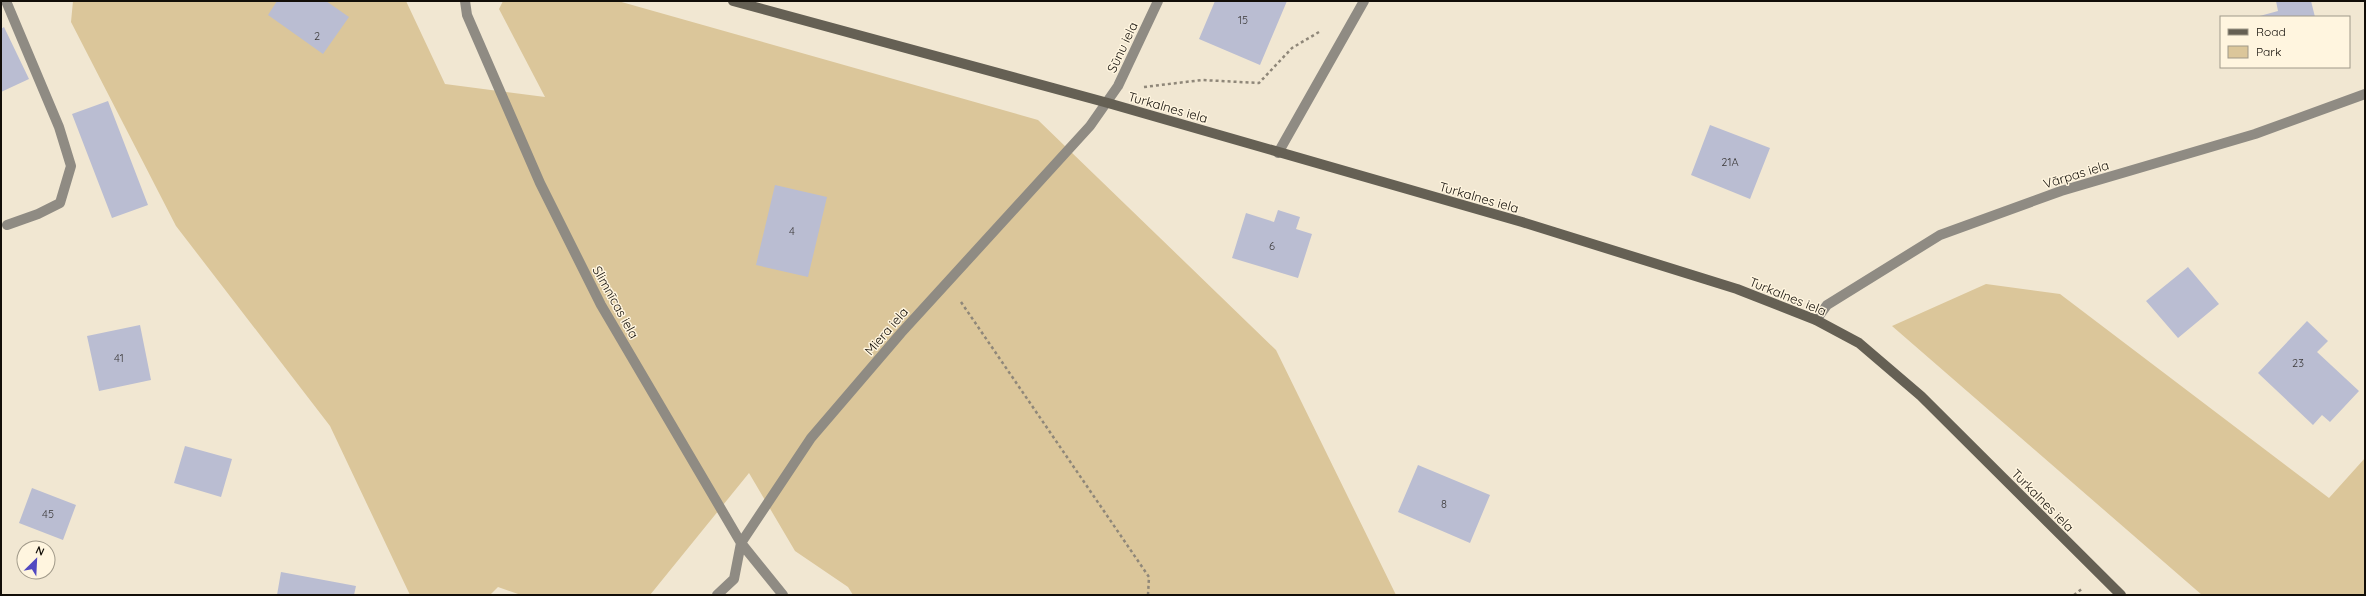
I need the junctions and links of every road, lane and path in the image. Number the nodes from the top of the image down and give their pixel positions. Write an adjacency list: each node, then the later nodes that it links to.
1 (6, 1): 11 (street)
2 (465, 1): 14 (street, Slimnīcas iela)
3 (733, 1): 9 (main road, Turkalnes iela)
4 (1158, 1): 9 (street, Sūnu iela)
5 (1364, 1): 10 (street)
6 (1325, 28): 7 (path)
7 (1142, 87)
8 (2365, 94): 13 (street, Vārpas iela)
9 (1108, 103): 10 (main road, Turkalnes iela); 14 (street, Miera iela)
10 (1278, 153): 13 (main road, Turkalnes iela)
11 (7, 225)
12 (957, 296): 17 (path)
13 (1816, 320): 18 (main road, Turkalnes iela)
14 (741, 543): 15 (street, Miera iela); 16 (street, Slimnīcas iela)
15 (716, 595)
16 (783, 595)
17 (1148, 595)
18 (2121, 595)

